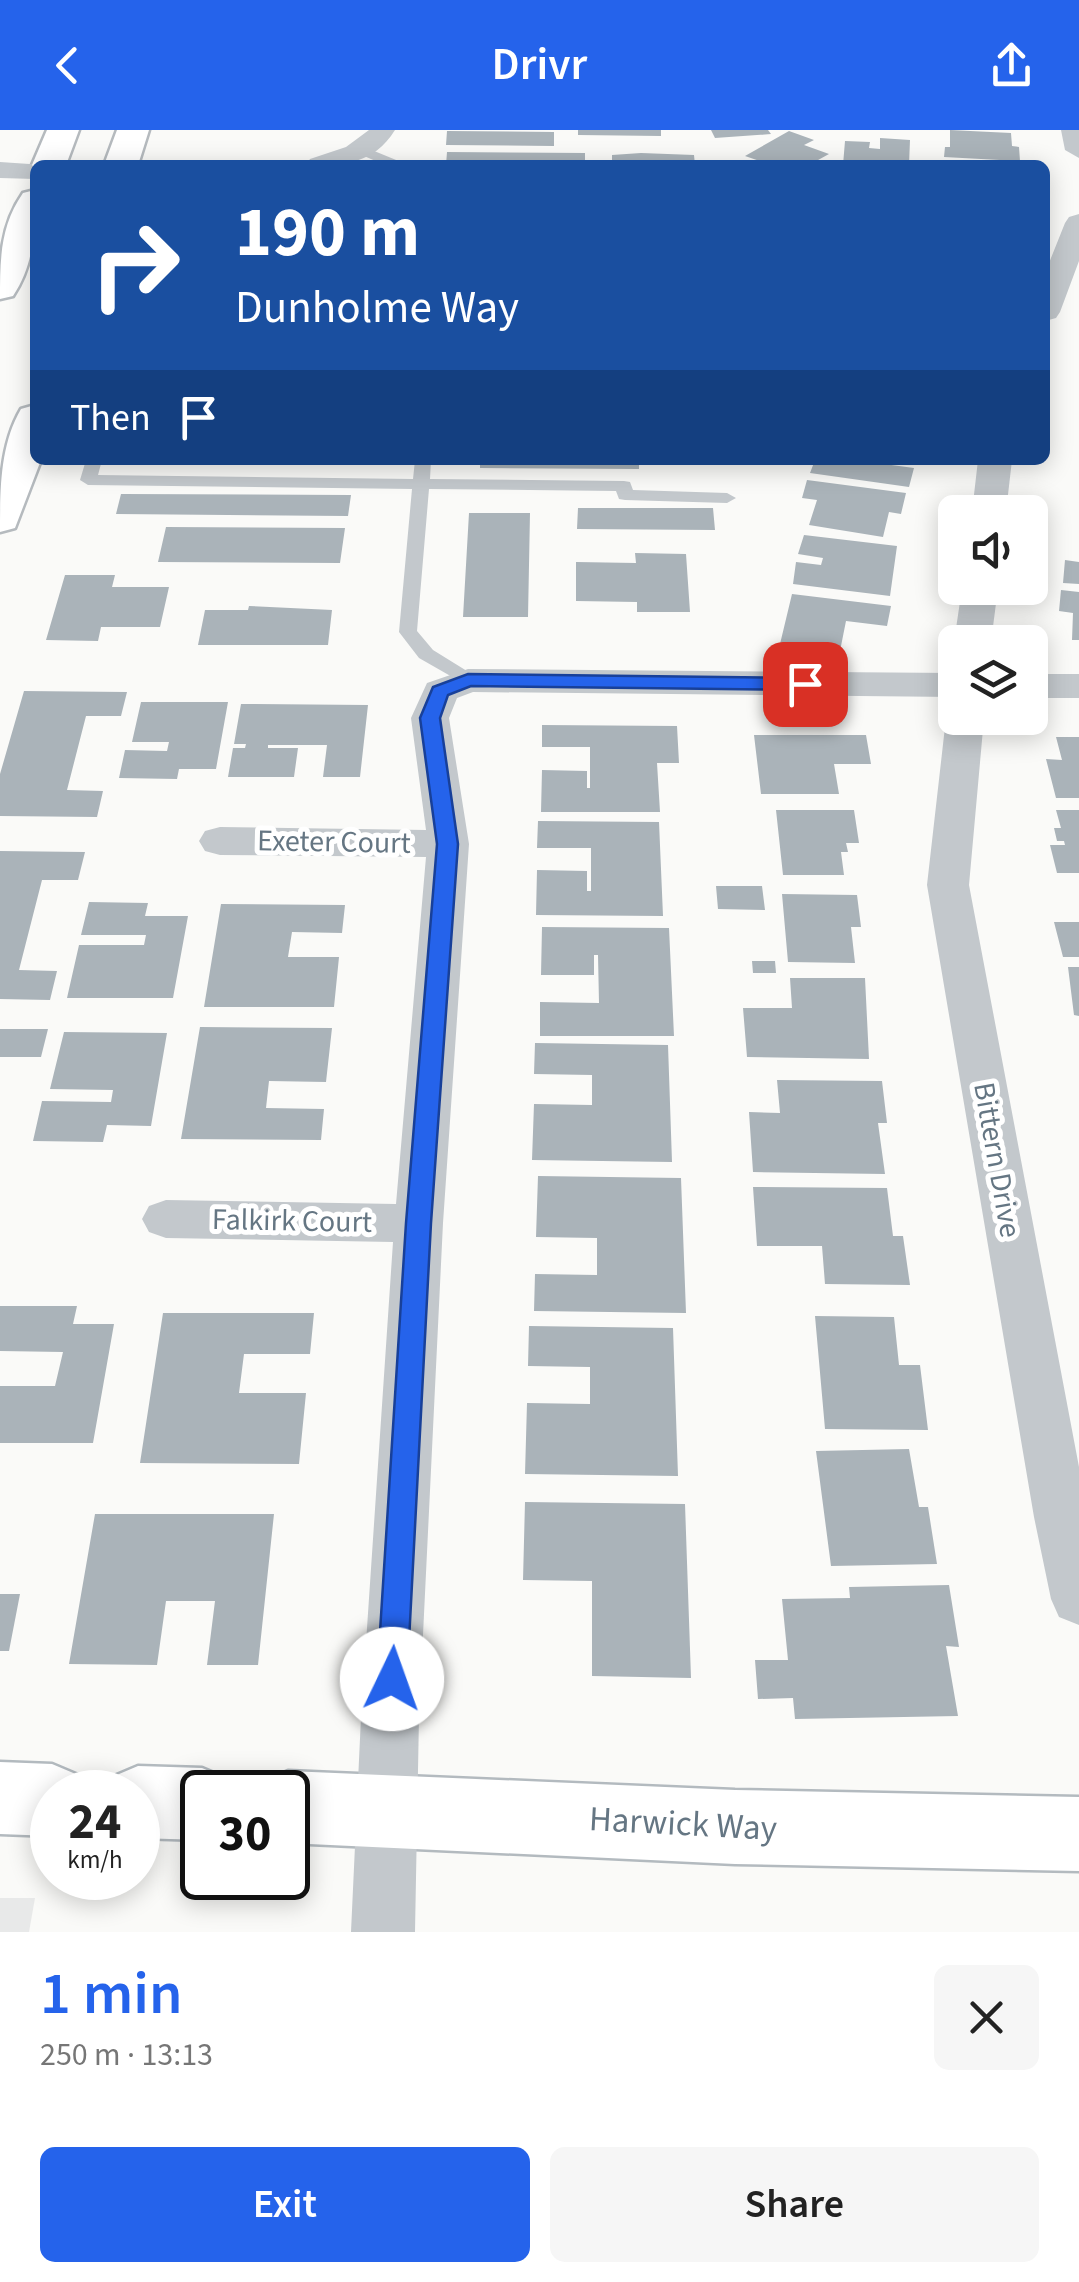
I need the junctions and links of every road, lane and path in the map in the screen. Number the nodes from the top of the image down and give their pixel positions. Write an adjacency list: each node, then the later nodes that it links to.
1 (63, 130): 6 (main road)
2 (133, 130): 7 (main road)
3 (1074, 130): 5 (street)
4 (372, 140): 8 (street); 9 (lane)
5 (1079, 150)
6 (51, 160)
7 (123, 160)
8 (330, 160)
9 (391, 160)
10 (0, 170): 11 (street)
11 (30, 170)
12 (30, 213): 14 (main road)
13 (1079, 223): 15 (street)
14 (0, 288)
15 (1060, 295)
16 (30, 432): 23 (main road)
17 (92, 465): 20 (lane)
18 (422, 465): 20 (lane)
19 (994, 465): 21 (street)
20 (420, 484): 22 (lane); 24 (lane)
21 (990, 495)
22 (727, 498)
23 (0, 519)
24 (468, 680): 25 (street); 30 (street)
25 (938, 685)
26 (1048, 686): 27 (street)
27 (1079, 686)
28 (962, 735): 33 (street, Bittern Drive)
29 (220, 840): 30 (street, Exeter Court)
30 (448, 844): 32 (street)
31 (166, 1219): 32 (street, Falkirk Court)
32 (418, 1223): 37 (street)
33 (1079, 1600)
34 (0, 1798): 35 (main road)
35 (30, 1799)
36 (310, 1807): 37 (main road, Harwick Way)
37 (387, 1810): 38 (main road, Harwick Way); 39 (street)
38 (1079, 1834)
39 (383, 1932)

